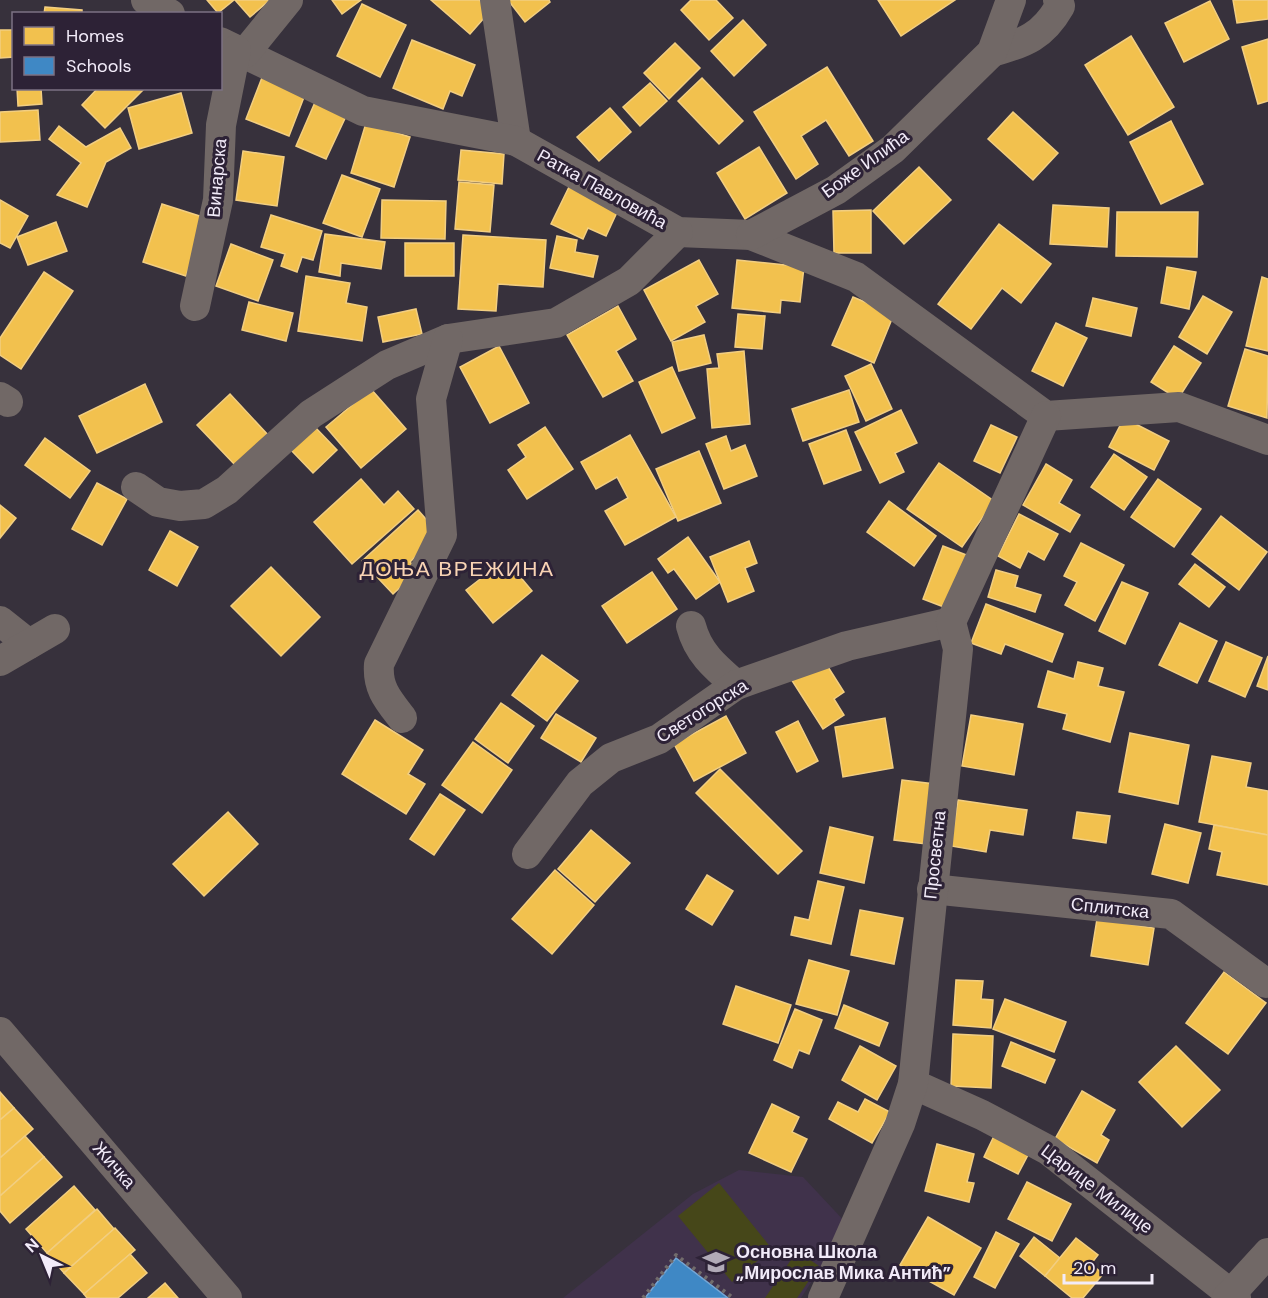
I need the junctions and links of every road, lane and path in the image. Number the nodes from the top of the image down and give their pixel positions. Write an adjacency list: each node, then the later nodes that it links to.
1 (146, 0): 6 (street)
2 (288, 0): 7 (street)
3 (495, 0): 9 (street)
4 (1011, 0): 8 (street, Боже Илића)
5 (1064, 2): 8 (street, Боже Илића)
6 (167, 12)
7 (234, 48): 9 (street, Ратка Павловића); 12 (street, Винарска)
8 (992, 52): 11 (street, Боже Илића)
9 (516, 141): 10 (street, Ратка Павловића)
10 (678, 232): 11 (street, Ратка Павловића); 13 (street)
11 (751, 235): 14 (street, Ратка Павловића)
12 (195, 306)
13 (448, 339): 16 (street); 24 (street)
14 (1046, 416): 15 (street); 18 (street)
15 (1268, 440)
16 (136, 487)
17 (0, 621): 21 (street)
18 (951, 622): 23 (street, Светогорска); 26 (street, Просветна)
19 (691, 626): 23 (street)
20 (55, 629): 21 (street)
21 (29, 644): 22 (street)
22 (0, 662)
23 (736, 685): 25 (street, Светогорска)
24 (402, 718)
25 (527, 854)
26 (932, 889): 27 (street, Сплитска); 29 (street, Просветна)
27 (1266, 983)
28 (0, 1032): 32 (street, Жичка)
29 (913, 1084): 31 (street, Царице Милице); 35 (street, Просветна)
30 (1268, 1253): 31 (street)
31 (1231, 1296)
32 (227, 1298)
33 (643, 1298): 34 (path)
34 (733, 1298)
35 (823, 1298)

